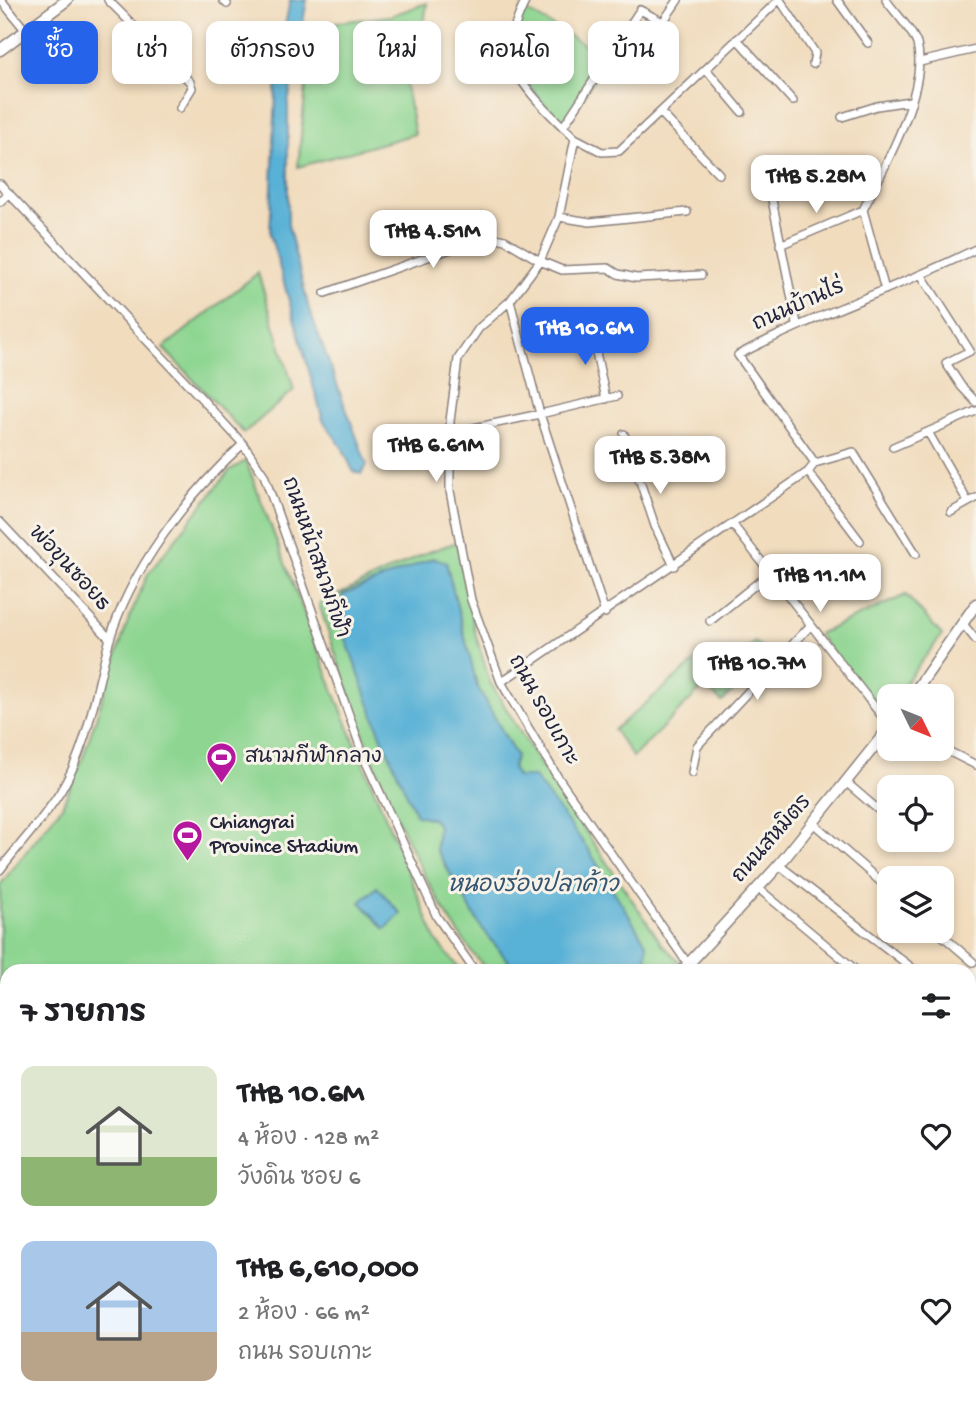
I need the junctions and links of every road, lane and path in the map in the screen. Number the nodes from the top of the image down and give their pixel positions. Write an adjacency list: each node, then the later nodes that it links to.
1 (1, 0): 10 (street)
2 (67, 0): 9 (street)
3 (108, 0): 21 (street)
4 (526, 0): 25 (street)
5 (678, 0): 25 (street)
6 (779, 0): 12 (street); 17 (street)
7 (836, 0): 13 (street)
8 (886, 0): 16 (street)
9 (39, 21)
10 (21, 25)
11 (21, 35): 15 (street)
12 (737, 39): 18 (street); 19 (street)
13 (867, 43)
14 (976, 49): 16 (street)
15 (0, 50)
16 (920, 62): 20 (street)
17 (813, 64)
18 (706, 69): 22 (street); 23 (street)
19 (793, 101)
20 (910, 101): 24 (street); 32 (street)
21 (180, 108)
22 (743, 112)
23 (660, 113): 26 (street); 27 (street)
24 (842, 117)
25 (563, 127): 26 (street)
26 (575, 138): 34 (street, ถนน รอบเกาะ)
27 (719, 174)
28 (0, 184): 29 (street, ถนนหน้าสนามกีฬา)
29 (9, 194): 31 (street); 53 (street, ถนนหน้าสนามกีฬา)
30 (771, 195): 35 (street)
31 (0, 202)
32 (863, 210): 35 (street); 40 (street)
33 (687, 212): 34 (street)
34 (559, 217): 37 (street, ถนน รอบเกาะ)
35 (780, 245): 43 (street)
36 (976, 249): 39 (street, ถนนบ้านไร่)
37 (540, 261): 38 (street); 41 (street); 42 (street, ถนน รอบเกาะ)
38 (701, 275)
39 (922, 276): 40 (street, ถนนบ้านไร่); 47 (street)
40 (885, 290): 43 (street, ถนนบ้านไร่)
41 (325, 293)
42 (510, 301): 49 (street); 51 (street, ถนน รอบเกาะ)
43 (797, 324): 55 (street, ถนนบ้านไร่)
44 (591, 329): 46 (street)
45 (617, 396): 46 (street)
46 (606, 399): 49 (street)
47 (976, 402)
48 (976, 411): 50 (street)
49 (540, 414): 51 (street); 67 (street)
50 (928, 432): 54 (street); 58 (street)
51 (450, 433): 73 (street, ถนน รอบเกาะ)
52 (624, 434): 64 (street)
53 (243, 444): 71 (street); 90 (street, ถนนหน้าสนามกีฬา)
54 (894, 447)
55 (816, 463): 56 (street); 63 (street)
56 (808, 472): 61 (street); 62 (street)
57 (976, 498): 58 (street)
58 (968, 502): 59 (street)
59 (951, 512)
60 (0, 522): 71 (street, พ่อขุนซอย5)
61 (733, 525): 64 (street); 65 (street)
62 (860, 541)
63 (916, 554)
64 (674, 566): 67 (street)
65 (770, 573): 68 (street); 70 (street)
66 (976, 604): 69 (street)
67 (605, 613): 73 (street)
68 (710, 621)
69 (963, 624): 72 (street); 74 (street)
70 (811, 625): 75 (street); 79 (street)
71 (110, 639): 83 (street)
72 (976, 640)
73 (501, 682): 91 (street, ถนน รอบเกาะ)
74 (920, 684)
75 (877, 710)
76 (877, 744): 80 (street, ถนนสหมิตร)
77 (954, 754): 78 (street)
78 (976, 765)
79 (692, 773)
80 (847, 783): 81 (street); 82 (street, ถนนสหมิตร)
81 (877, 809)
82 (813, 823): 84 (street, ถนนสหมิตร); 86 (street)
83 (3, 860): 85 (street)
84 (779, 865): 87 (street, ถนนสหมิตร); 94 (street)
85 (0, 870)
86 (877, 879)
87 (758, 888): 92 (street, ถนนสหมิตร); 93 (street)
88 (951, 943): 89 (street)
89 (973, 962)
90 (470, 964)
91 (686, 964)
92 (693, 964)
93 (849, 964)
94 (907, 964)

